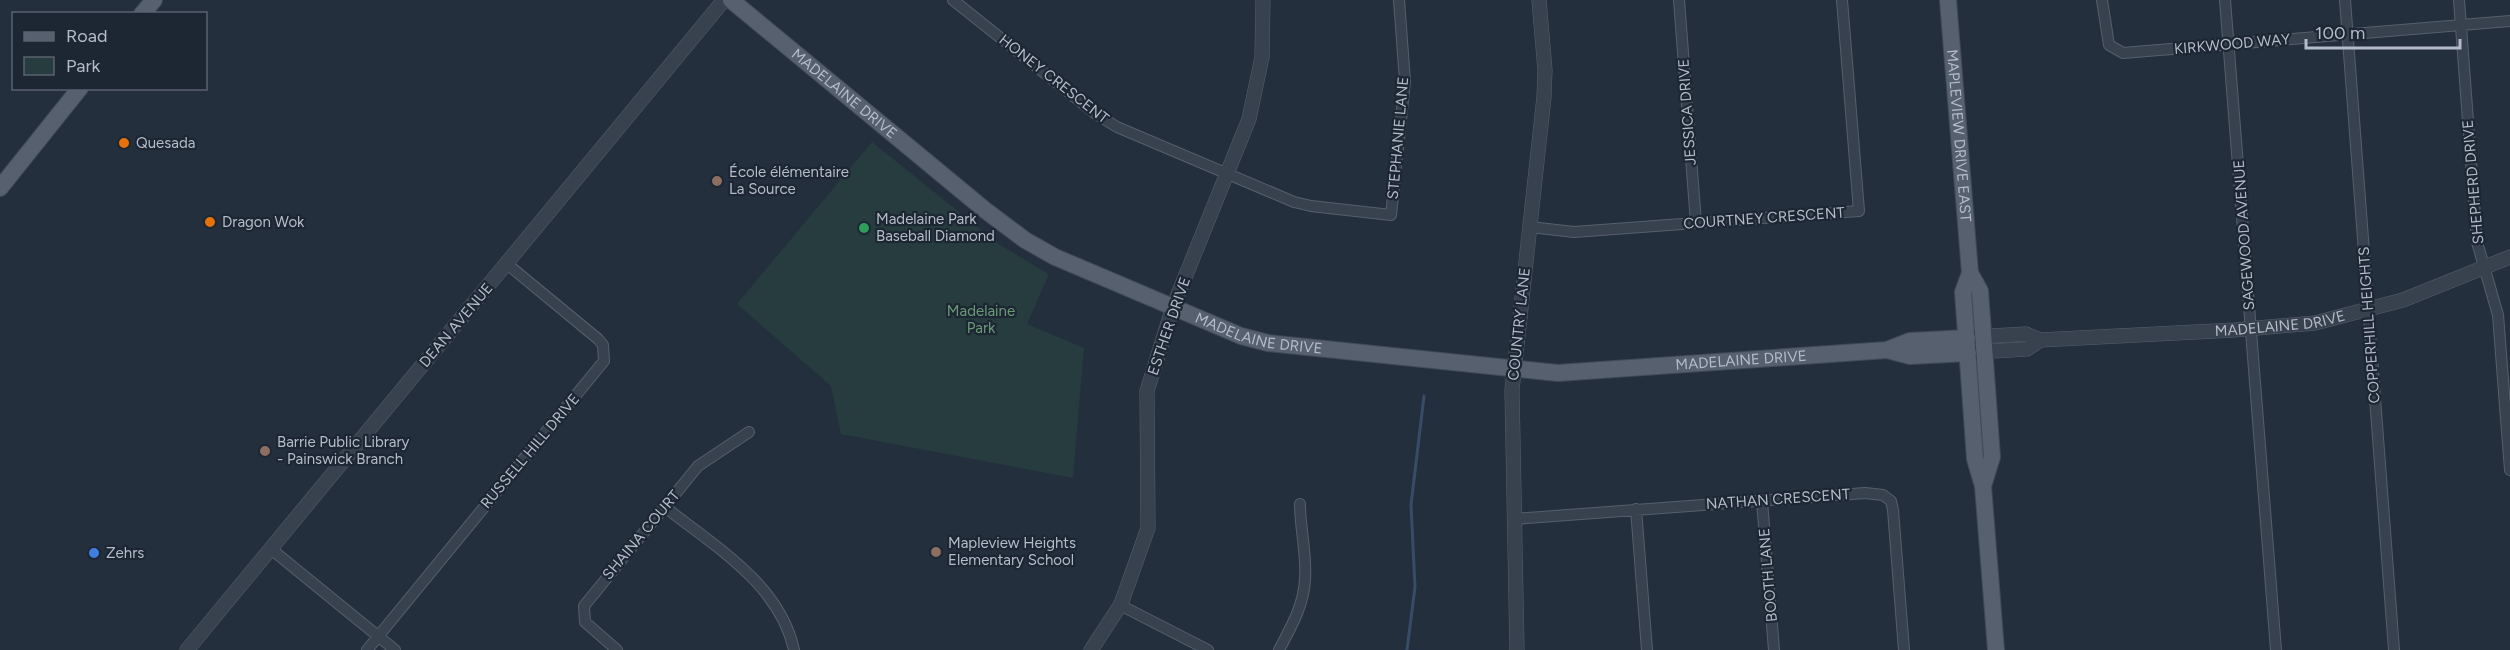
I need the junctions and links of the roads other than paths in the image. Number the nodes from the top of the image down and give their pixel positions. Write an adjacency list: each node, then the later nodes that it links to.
1 (154, 0): 15 (main road)
2 (724, 0): 26 (street, DEAN AVENUE)
3 (731, 0): 28 (main road, MADELAINE DRIVE)
4 (953, 0): 21 (street, HONEY CRESCENT)
5 (1263, 0): 21 (street, ESTHER DRIVE)
6 (1399, 0): 21 (street, STEPHANIE LANE)
7 (1539, 0): 24 (street, COUNTRY LANE)
8 (1679, 0): 23 (street, JESSICA DRIVE)
9 (1842, 0): 23 (street, COURTNEY CRESCENT)
10 (1948, 0): 31 (main road, MAPLEVIEW DRIVE EAST)
11 (2103, 0): 19 (street, KIRKWOOD WAY)
12 (2225, 0): 19 (street, SAGEWOOD AVENUE)
13 (2345, 0): 18 (street, COPPERHILL HEIGHTS)
14 (2459, 0): 17 (street, SHEPHERD DRIVE)
15 (144, 12)
16 (2510, 21): 17 (street, KIRKWOOD WAY)
17 (2461, 25): 18 (street, KIRKWOOD WAY); 27 (street, SHEPHERD DRIVE)
18 (2348, 35): 19 (street, KIRKWOOD WAY); 29 (street, COPPERHILL HEIGHTS)
19 (2229, 44): 30 (street, SAGEWOOD AVENUE)
20 (78, 90): 22 (main road)
21 (1228, 174): 28 (street, ESTHER DRIVE)
22 (0, 188)
23 (1696, 223): 24 (street, COURTNEY CRESCENT)
24 (1530, 227): 32 (street, COUNTRY LANE)
25 (2510, 257): 27 (street, MADELAINE DRIVE)
26 (507, 264): 40 (street, DEAN AVENUE); 42 (street, RUSSELL HILL DRIVE)
27 (2484, 268): 29 (street, MADELAINE DRIVE); 34 (street, SHEPHERD DRIVE)
28 (1173, 307): 32 (main road, MADELAINE DRIVE); 41 (street, ESTHER DRIVE)
29 (2368, 311): 30 (street, MADELAINE DRIVE); 57 (street, COPPERHILL HEIGHTS)
30 (2251, 329): 31 (street, MADELAINE DRIVE); 56 (street, SAGEWOOD AVENUE)
31 (1976, 345): 32 (main road, MADELAINE DRIVE); 55 (main road, MAPLEVIEW DRIVE EAST)
32 (1514, 368): 39 (street, COUNTRY LANE)
33 (749, 432): 37 (street, SHAINA COURT)
34 (2510, 470)
35 (1762, 501): 38 (street, NATHAN CRESCENT); 53 (street, BOOTH LANE); 54 (street, NATHAN CRESCENT)
36 (1300, 504): 50 (street)
37 (665, 507): 46 (street, SHAINA COURT); 47 (street)
38 (1636, 509): 39 (street, NATHAN CRESCENT); 52 (street)
39 (1514, 519): 51 (street, COUNTRY LANE)
40 (271, 549): 42 (street); 43 (street, DEAN AVENUE)
41 (1120, 605): 48 (street, ESTHER DRIVE); 49 (street)
42 (378, 636): 44 (street, RUSSELL HILL DRIVE); 45 (street)
43 (187, 650)
44 (367, 650)
45 (395, 650)
46 (617, 650)
47 (794, 650)
48 (1090, 650)
49 (1208, 650)
50 (1279, 650)
51 (1517, 650)
52 (1647, 650)
53 (1774, 650)
54 (1904, 650)
55 (1996, 650)
56 (2276, 650)
57 (2394, 650)

